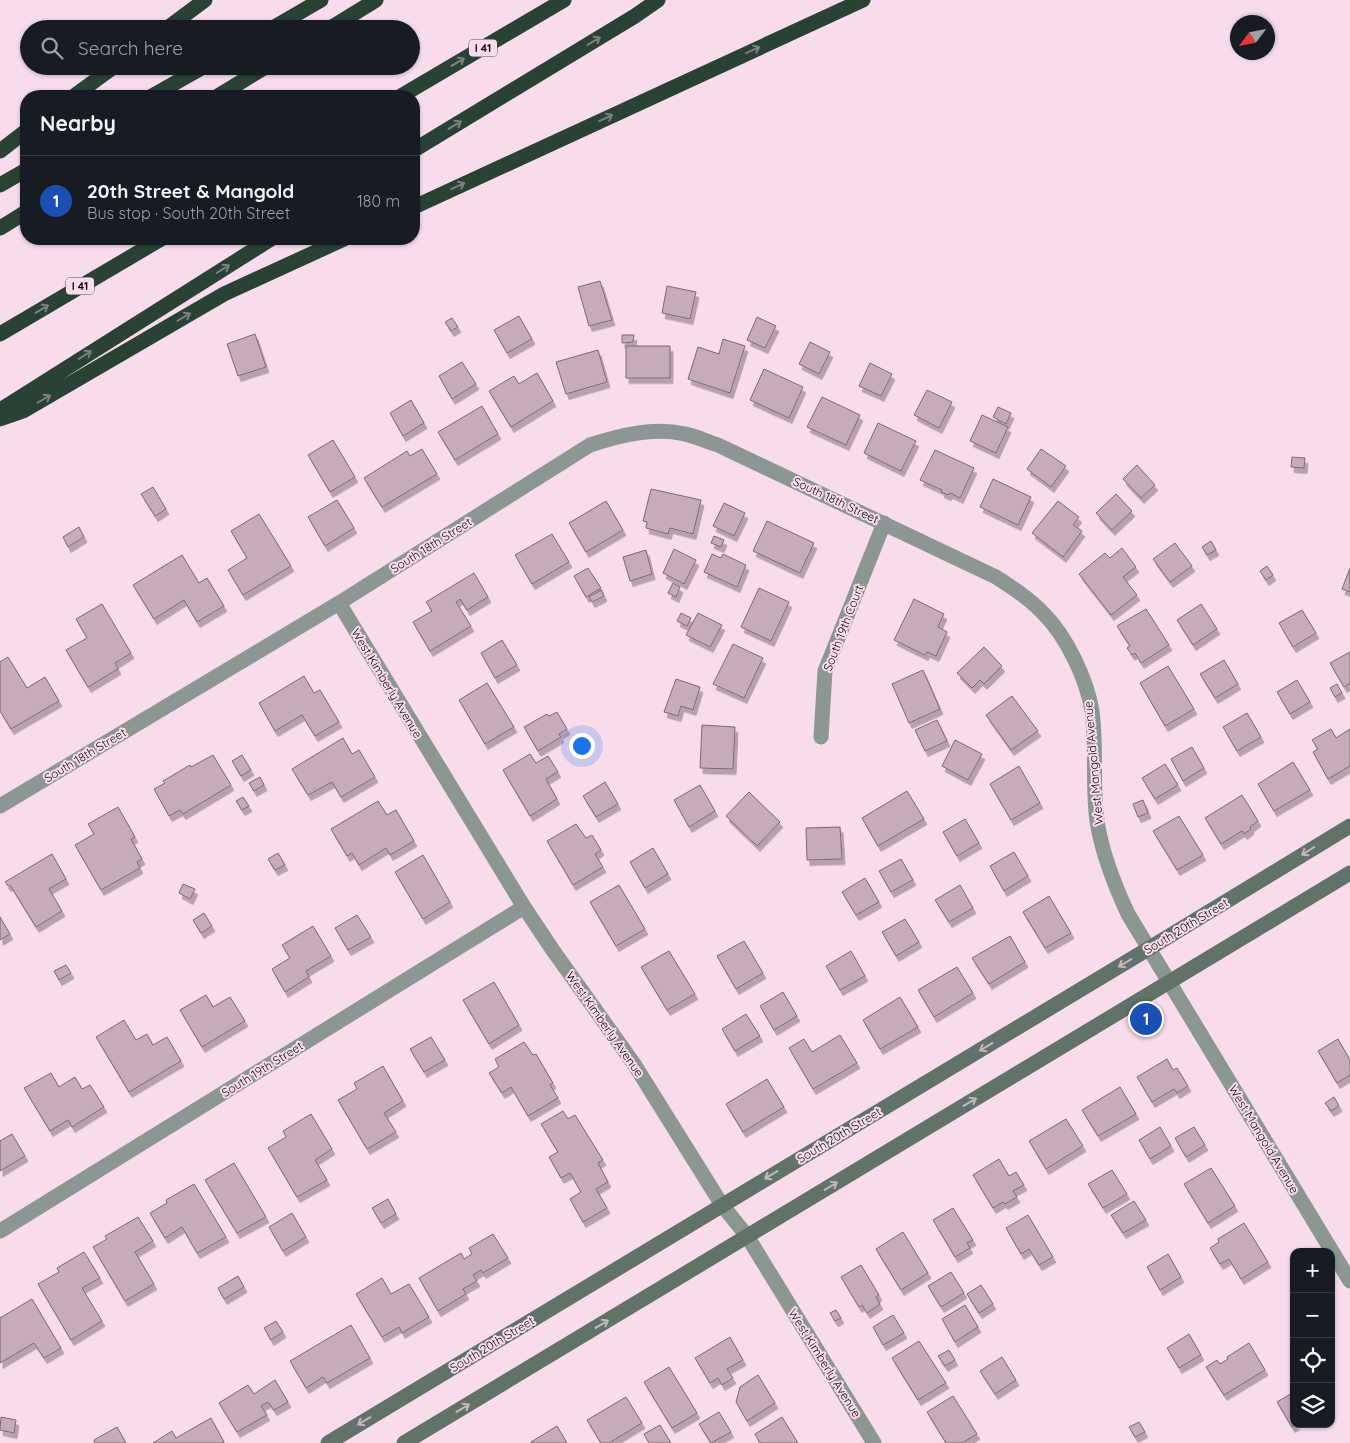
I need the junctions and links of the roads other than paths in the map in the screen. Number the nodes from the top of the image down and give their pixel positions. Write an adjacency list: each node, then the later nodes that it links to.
1 (205, 0): 7 (highway)
2 (321, 0): 8 (highway)
3 (376, 0): 9 (highway)
4 (564, 0): 16 (highway, I 41, one-way to 4)
5 (658, 0): 18 (highway, one-way to 5)
6 (863, 0): 22 (highway, one-way to 6)
7 (178, 20)
8 (287, 20)
9 (344, 20)
10 (103, 75): 13 (highway)
11 (189, 75): 14 (highway)
12 (252, 75): 15 (highway)
13 (82, 90)
14 (163, 90)
15 (228, 90)
16 (412, 90)
17 (20, 136): 19 (highway)
18 (420, 146)
19 (0, 151)
20 (20, 173): 21 (highway)
21 (0, 185)
22 (420, 204)
23 (20, 216): 24 (highway)
24 (0, 228)
25 (151, 245): 28 (highway, I 41, one-way to 25)
26 (261, 245): 29 (highway, one-way to 26)
27 (331, 245): 30 (highway, one-way to 27)
28 (0, 334)
29 (0, 410)
30 (0, 419)
31 (884, 523): 32 (street, South 18th Street); 33 (street, South 19th Court); 38 (street, West Mangold Avenue)
32 (339, 603): 34 (street, South 18th Street); 37 (street, West Kimberly Avenue)
33 (821, 737)
34 (0, 806)
35 (1350, 826): 38 (street, South 20th Street, one-way to 38)
36 (1350, 873): 39 (street)
37 (524, 907): 40 (street, West Kimberly Avenue); 41 (street, South 19th Street)
38 (1148, 949): 39 (street, West Mangold Avenue); 40 (street, South 20th Street, one-way to 40)
39 (1168, 982): 42 (street, one-way to 39); 43 (street, West Mangold Avenue)
40 (722, 1205): 42 (street, West Kimberly Avenue); 44 (street, South 20th Street, one-way to 44)
41 (0, 1231)
42 (747, 1236): 45 (street, one-way to 42); 46 (street, West Kimberly Avenue)
43 (1350, 1281)
44 (328, 1443)
45 (404, 1443)
46 (874, 1443)

